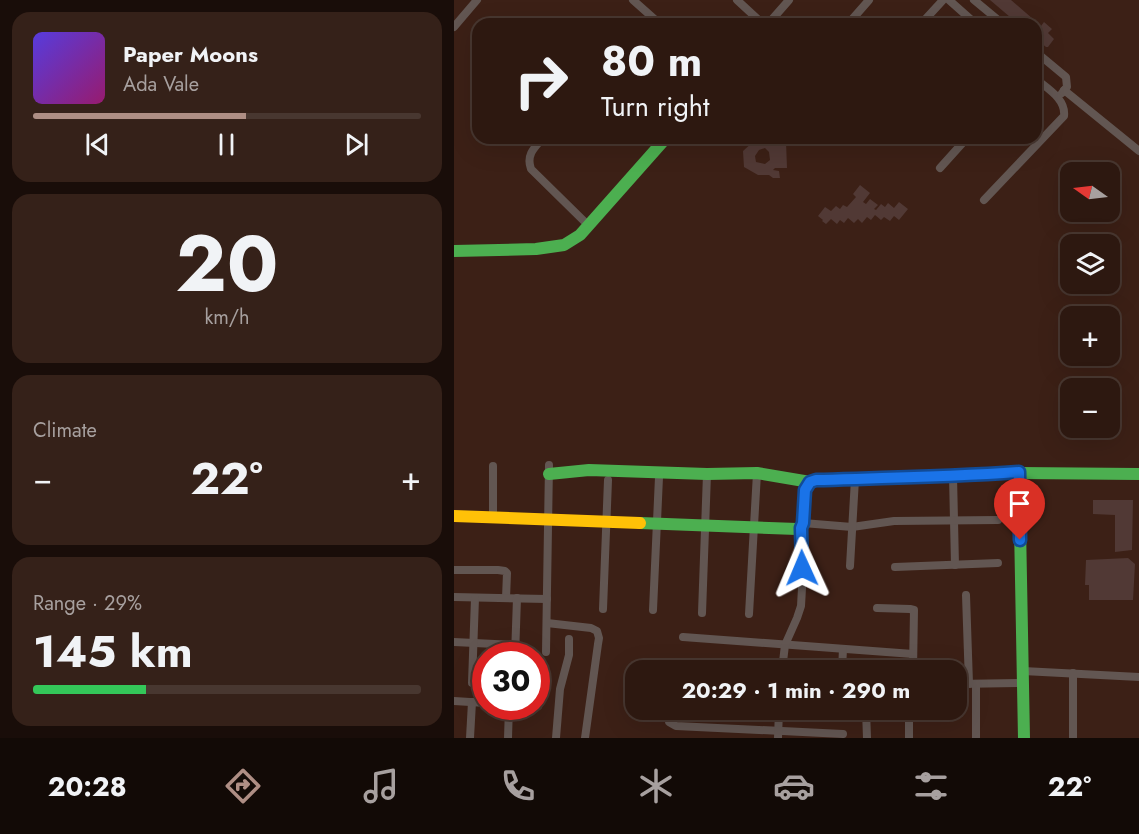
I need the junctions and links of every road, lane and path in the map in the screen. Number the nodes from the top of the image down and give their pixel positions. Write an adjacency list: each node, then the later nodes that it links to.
1 (477, 0): 16 (street)
2 (633, 0): 9 (street)
3 (737, 0): 10 (street)
4 (789, 0): 11 (street)
5 (869, 0): 12 (street)
6 (943, 0): 13 (street)
7 (949, 0): 14 (street)
8 (974, 0): 15 (street)
9 (647, 18)
10 (756, 18)
11 (773, 18)
12 (853, 18)
13 (926, 18)
14 (969, 18)
15 (996, 18)
16 (454, 27)
17 (1042, 57): 19 (street)
18 (1042, 84): 20 (street)
19 (1064, 90): 20 (street); 26 (street)
20 (1058, 98): 21 (street)
21 (1042, 139)
22 (538, 144): 29 (street)
23 (661, 144): 29 (street)
24 (962, 144): 27 (street)
25 (1037, 144): 28 (street)
26 (1138, 151)
27 (940, 168)
28 (984, 200)
29 (589, 226): 30 (street)
30 (454, 251)
31 (493, 466): 43 (street)
32 (549, 469): 35 (street); 44 (street)
33 (1019, 472): 36 (street); 37 (street); 84 (street)
34 (757, 473): 35 (street); 41 (street); 51 (street)
35 (707, 474): 49 (street)
36 (1138, 474)
37 (953, 476): 39 (street); 46 (street)
38 (659, 477): 48 (street)
39 (855, 479): 41 (street); 52 (street)
40 (608, 480): 47 (street)
41 (810, 482): 50 (street)
42 (454, 516): 43 (street)
43 (493, 517): 44 (street)
44 (549, 519): 47 (street); 63 (street)
45 (998, 520): 46 (street)
46 (953, 521): 52 (street); 54 (street)
47 (607, 522): 48 (street); 65 (street)
48 (657, 523): 49 (street); 66 (street)
49 (705, 525): 51 (street); 67 (street)
50 (802, 525): 51 (street); 52 (street); 77 (street)
51 (754, 527): 68 (street)
52 (852, 527): 55 (street)
53 (998, 563): 54 (street)
54 (955, 565): 56 (street)
55 (850, 566)
56 (895, 567)
57 (454, 570): 61 (street)
58 (966, 594): 87 (street)
59 (454, 597): 60 (street)
60 (475, 598): 61 (street); 73 (street)
61 (506, 598): 62 (street)
62 (517, 598): 63 (street); 74 (street)
63 (547, 599): 69 (street)
64 (877, 608): 79 (street)
65 (603, 609)
66 (653, 610)
67 (702, 613)
68 (749, 614)
69 (547, 623): 75 (street); 99 (street)
70 (683, 637): 77 (street)
71 (569, 639): 98 (street)
72 (454, 642): 76 (street)
73 (473, 642)
74 (515, 642)
75 (546, 642)
76 (472, 643)
77 (785, 645): 78 (street); 80 (street)
78 (843, 649): 79 (street); 81 (street)
79 (913, 654): 82 (street)
80 (783, 660)
81 (842, 660)
82 (913, 660)
83 (1073, 673): 84 (street); 85 (street); 104 (street)
84 (1023, 677): 87 (street); 103 (street)
85 (1138, 677)
86 (967, 684): 87 (street)
87 (972, 684): 102 (street)
88 (454, 701): 89 (street)
89 (472, 702): 96 (street)
90 (509, 720): 97 (street)
91 (669, 720): 94 (street)
92 (866, 720): 100 (street)
93 (908, 720): 101 (street)
94 (778, 734): 95 (street)
95 (843, 734)
96 (470, 738)
97 (508, 738)
98 (556, 738)
99 (585, 738)
100 (867, 738)
101 (909, 738)
102 (976, 738)
103 (1024, 738)
104 (1073, 738)

